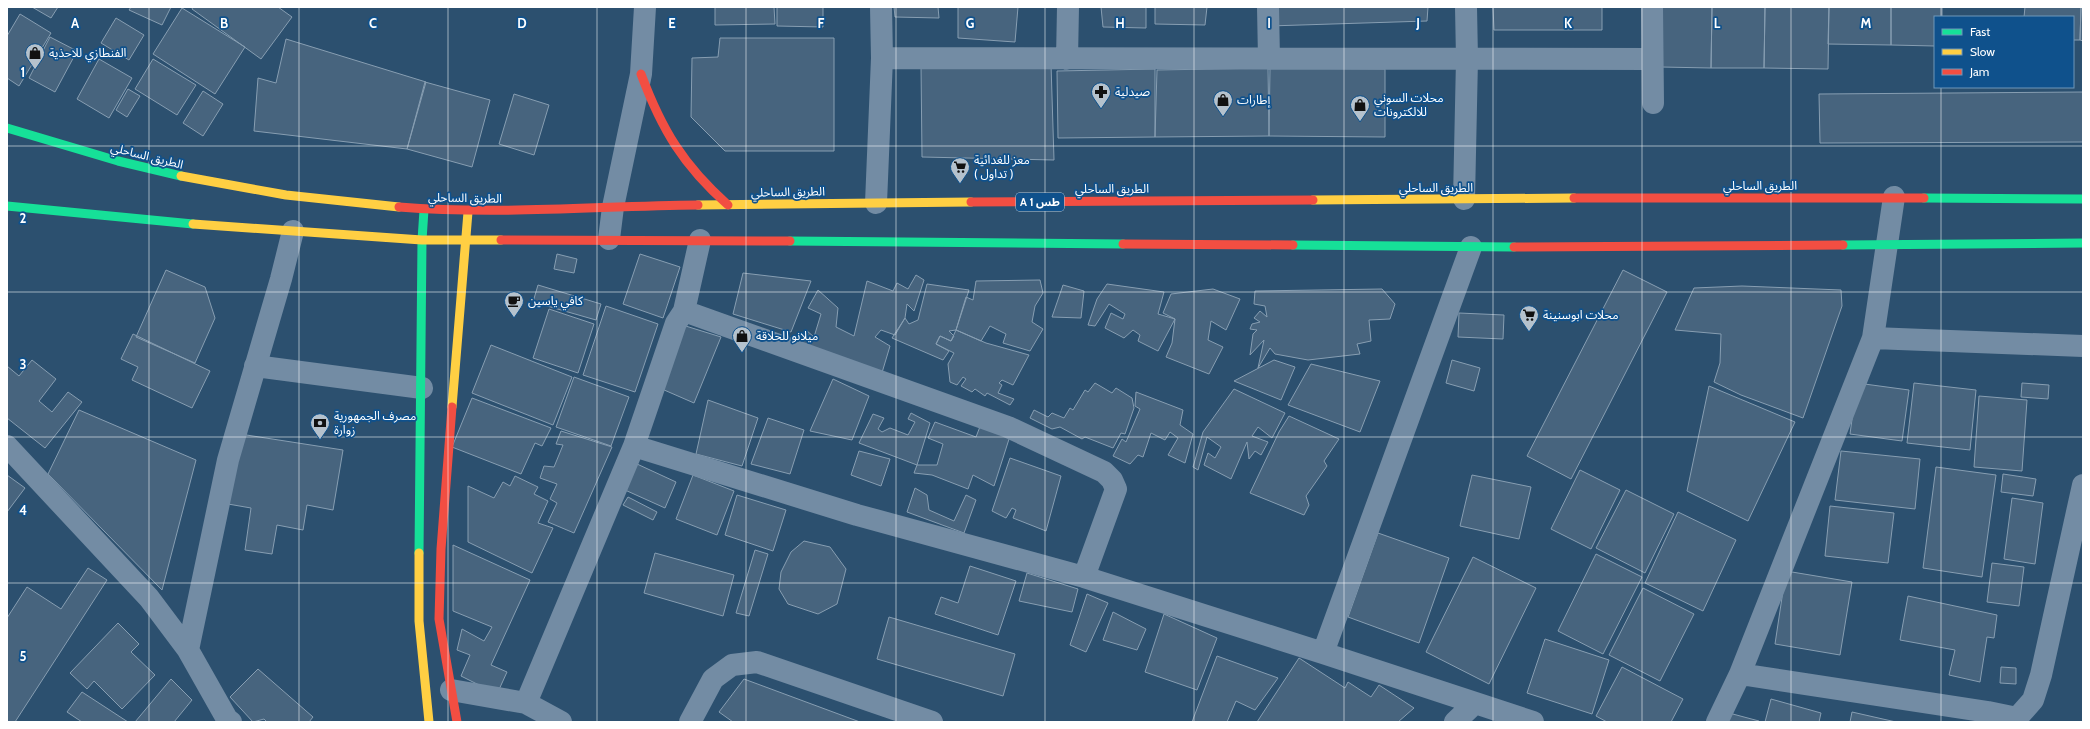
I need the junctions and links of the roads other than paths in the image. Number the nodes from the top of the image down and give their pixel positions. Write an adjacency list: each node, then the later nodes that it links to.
1 (644, 7): 12 (street)
2 (881, 7): 7 (street)
3 (1068, 7): 8 (street)
4 (1268, 7): 9 (street)
5 (1466, 7): 10 (street)
6 (1652, 7): 11 (street)
7 (882, 58): 8 (street); 18 (street)
8 (1067, 59): 9 (street)
9 (1270, 59): 10 (street)
10 (1467, 59): 11 (street); 16 (street)
11 (1652, 59): 13 (street)
12 (641, 74): 19 (main road); 21 (street)
13 (1653, 103)
14 (7, 128): 22 (main road, الطريق الساحلي / A 1 طس)
15 (1894, 197): 16 (main road, الطريق الساحلي / A 1 طس); 17 (main road, الطريق الساحلي / A 1 طس); 30 (street)
16 (1464, 199): 18 (main road, الطريق الساحلي / A 1 طس)
17 (2083, 199)
18 (876, 203): 19 (main road, الطريق الساحلي / A 1 طس)
19 (728, 204): 21 (main road, الطريق الساحلي / A 1 طس)
20 (7, 206): 24 (main road)
21 (613, 206): 23 (main road, الطريق الساحلي / A 1 طس); 25 (street)
22 (424, 210): 23 (main road, الطريق الساحلي / A 1 طس); 26 (main road)
23 (468, 212): 28 (main road)
24 (293, 230): 26 (main road); 35 (street)
25 (609, 239): 27 (main road); 28 (main road)
26 (422, 240): 28 (main road); 36 (main road)
27 (700, 240): 31 (main road); 32 (street)
28 (464, 241): 44 (main road)
29 (2083, 243): 30 (main road)
30 (1888, 244): 31 (main road); 33 (street)
31 (1472, 247): 42 (street)
32 (684, 311): 38 (street); 40 (street)
33 (1873, 338): 34 (street); 43 (street)
34 (2083, 346)
35 (255, 366): 36 (street); 41 (street)
36 (422, 388): 49 (main road)
37 (7, 446): 41 (street)
38 (634, 446): 40 (street); 46 (street)
39 (2083, 485): 47 (street)
40 (1084, 577): 42 (street)
41 (188, 650): 48 (street)
42 (1323, 653): 45 (street)
43 (1740, 674): 47 (street); 56 (street)
44 (451, 690): 46 (street); 50 (main road)
45 (1475, 702): 54 (street); 55 (street)
46 (526, 703): 51 (street)
47 (1988, 717)
48 (228, 721)
49 (429, 722)
50 (458, 722)
51 (561, 722)
52 (690, 722): 53 (street)
53 (932, 722)
54 (1456, 722)
55 (1533, 722)
56 (1717, 722)

